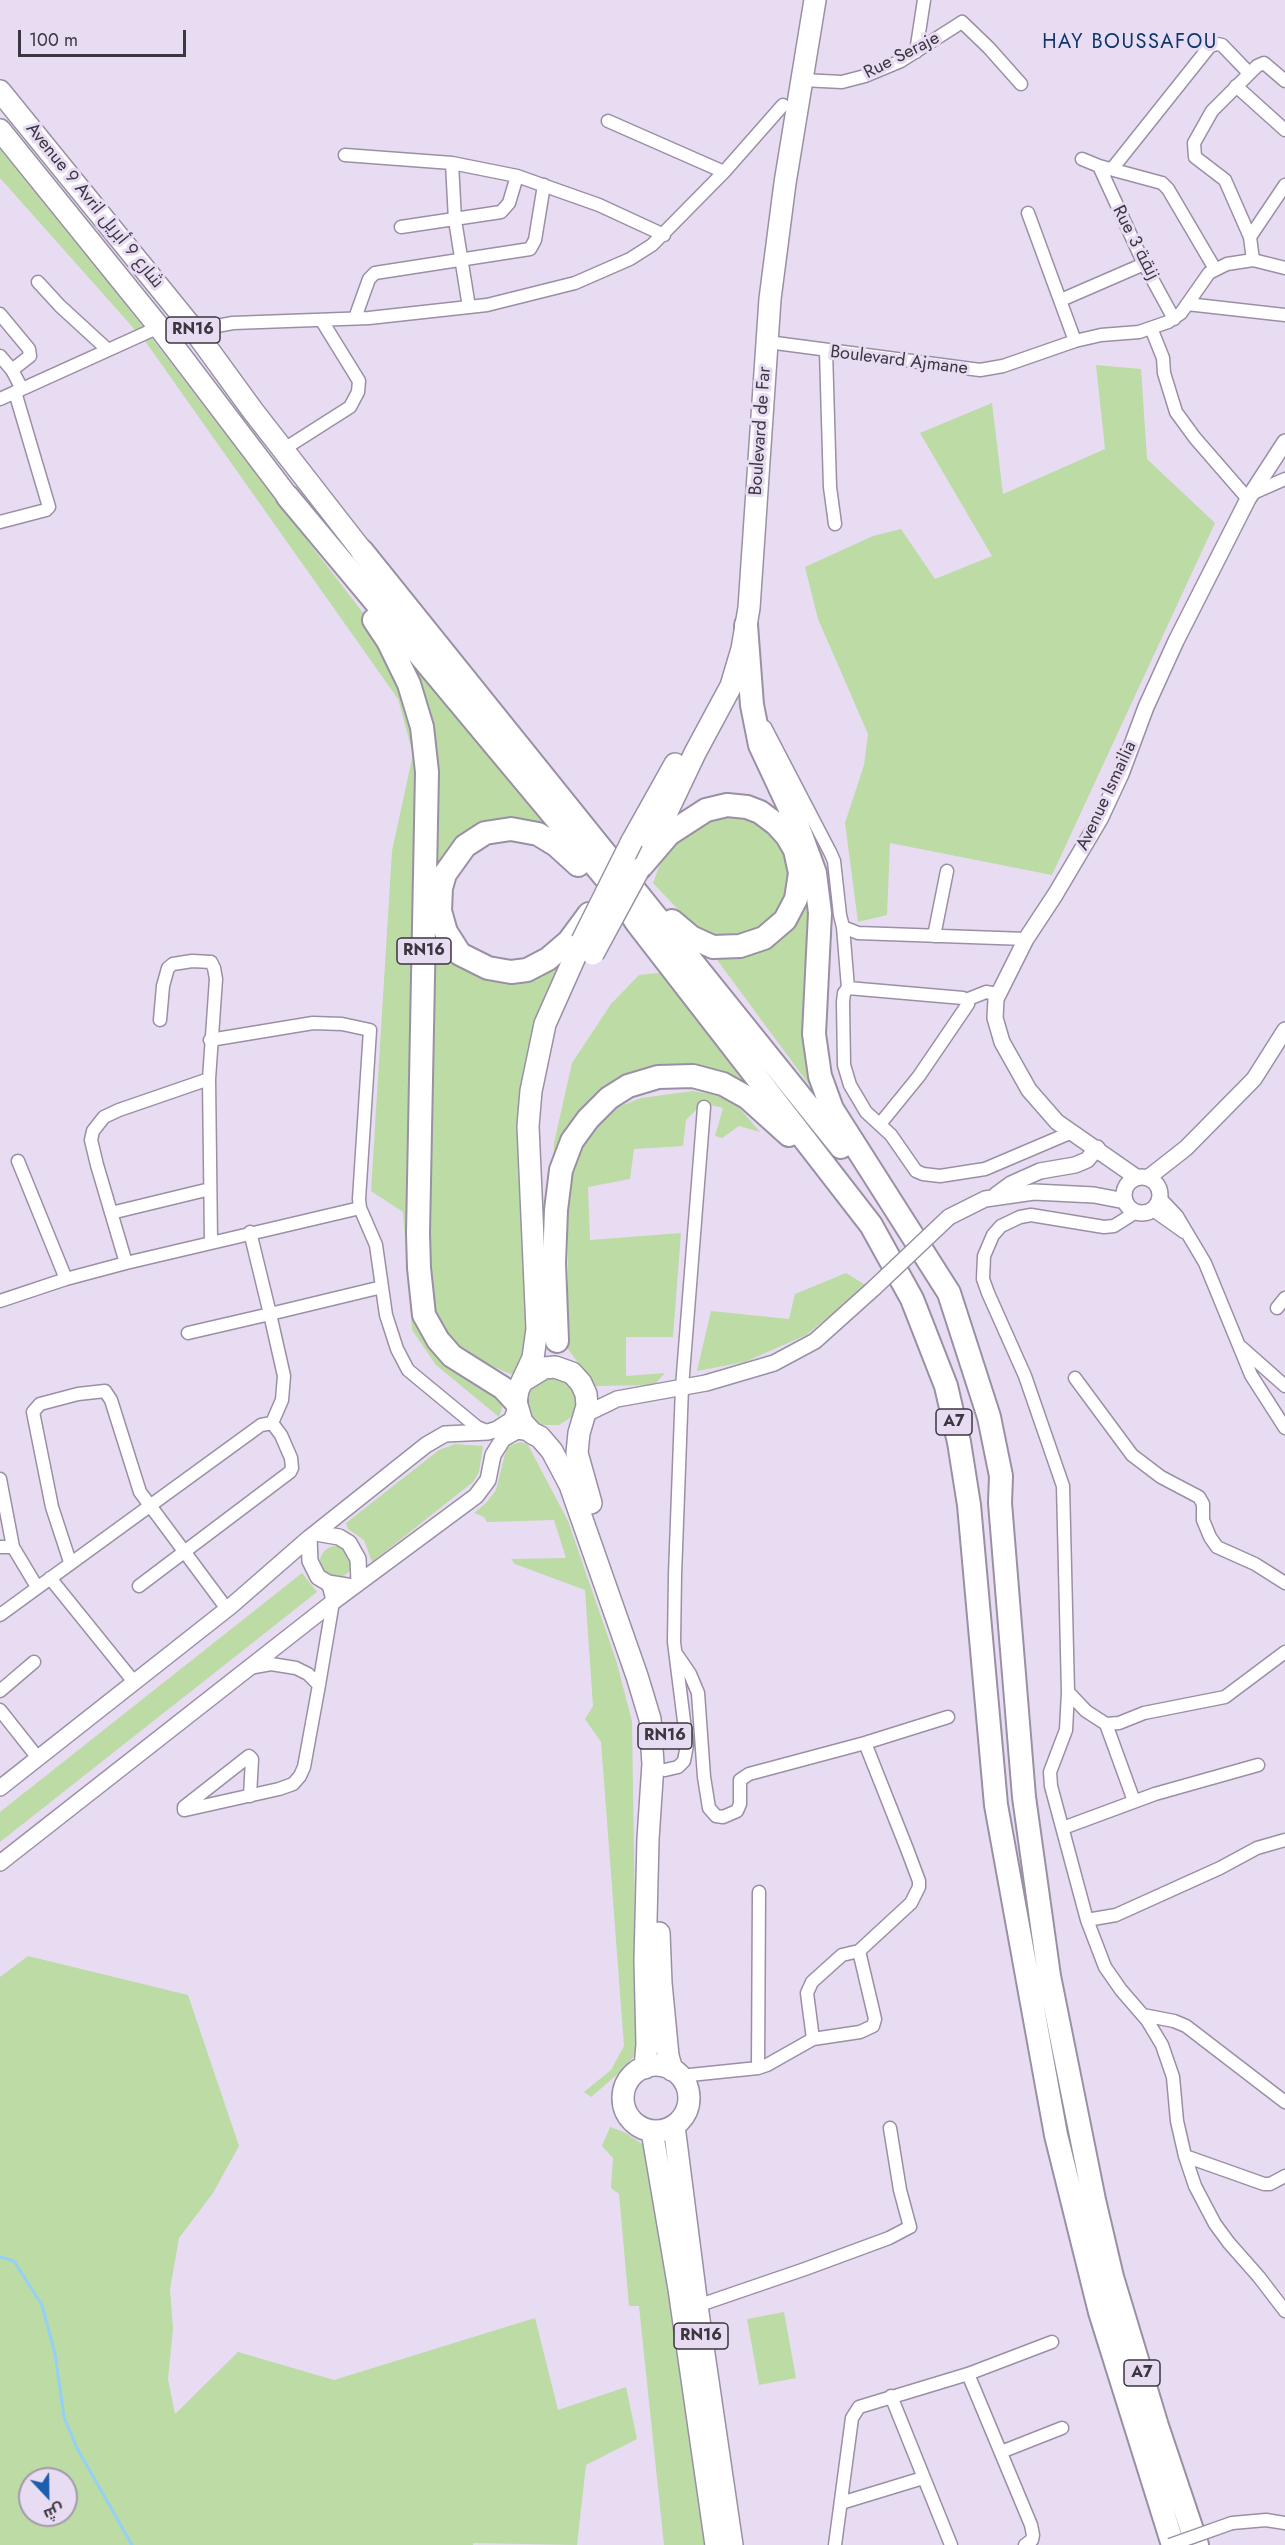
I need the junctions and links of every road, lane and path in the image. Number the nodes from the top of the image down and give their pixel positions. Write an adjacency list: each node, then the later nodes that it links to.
1 (801, 0): 11 (highway, Boulevard de Far)
2 (815, 0): 6 (highway, Boulevard de Far)
3 (924, 0): 4 (street)
4 (916, 52): 6 (street, Rue Seraje); 8 (street, Rue Seraje)
5 (1249, 73): 7 (street); 9 (street); 19 (street)
6 (802, 80): 47 (highway, Boulevard de Far)
7 (1285, 81)
8 (1021, 84)
9 (1236, 86): 13 (street); 28 (street)
10 (0, 91): 45 (highway, Avenue 9 Avril شارع 9 أبريل / RN16)
11 (783, 105): 20 (street); 64 (highway, Boulevard de Far)
12 (608, 121): 20 (street)
13 (1285, 130)
14 (4, 141): 43 (highway, Avenue 9 Avril شارع 9 أبريل / RN16)
15 (345, 155): 17 (street)
16 (1082, 159): 18 (street)
17 (452, 163): 21 (street); 25 (street)
18 (1099, 166): 19 (street); 31 (street, Rue 3 زنقة)
19 (1112, 169): 33 (street)
20 (724, 172): 27 (street)
21 (517, 176): 22 (street); 25 (street)
22 (544, 184): 27 (street); 29 (street)
23 (1285, 185): 28 (street)
24 (1028, 213): 35 (street)
25 (455, 219): 26 (street); 29 (street)
26 (401, 227)
27 (664, 234): 37 (street)
28 (1250, 237): 30 (street)
29 (462, 259): 37 (street); 40 (street)
30 (1253, 260): 32 (street); 33 (street)
31 (1144, 264): 35 (street); 41 (street, Rue 3 زنقة)
32 (1285, 268)
33 (1215, 269): 36 (street, Boulevard Ajmane)
34 (38, 282): 48 (street)
35 (1061, 300): 46 (street)
36 (1187, 304): 39 (street); 41 (street, Boulevard Ajmane)
37 (469, 307): 40 (street)
38 (0, 314): 51 (street)
39 (1285, 315)
40 (355, 318): 42 (street)
41 (1174, 319): 44 (street, Boulevard Ajmane)
42 (322, 321): 45 (street); 55 (street)
43 (159, 327): 48 (street); 57 (highway, Avenue 9 Avril شارع 9 أبريل / RN16)
44 (1151, 328): 46 (street, Boulevard Ajmane); 58 (street)
45 (194, 330): 55 (highway, Avenue 9 Avril شارع 9 أبريل / RN16)
46 (1075, 341): 49 (street, Boulevard Ajmane)
47 (768, 342): 49 (street, Boulevard Ajmane); 62 (highway, Boulevard de Far)
48 (108, 350): 52 (street)
49 (826, 351): 60 (street)
50 (0, 356): 51 (street)
51 (12, 370): 52 (street)
52 (19, 391): 53 (street); 59 (street)
53 (0, 399)
54 (1285, 442): 58 (street, Avenue Ismailia)
55 (284, 449): 61 (highway, Avenue 9 Avril شارع 9 أبريل / RN16)
56 (1285, 479): 58 (street)
57 (288, 497): 68 (highway, A7); 105 (highway, RN16)
58 (1250, 497): 71 (street, Avenue Ismailia)
59 (0, 522)
60 (835, 524)
61 (362, 551): 65 (highway, RN16); 114 (highway, A7)
62 (746, 625): 63 (highway); 64 (highway, Boulevard de Far)
63 (750, 667): 69 (street); 114 (highway)
64 (642, 843): 65 (highway); 67 (highway, RN16, bridge)
65 (639, 869): 72 (highway, RN16, bridge)
66 (947, 871): 70 (street)
67 (604, 897): 68 (highway); 72 (highway, RN16, bridge)
68 (637, 923): 115 (highway, A7)
69 (843, 927): 70 (street); 73 (street)
70 (934, 936): 71 (street)
71 (1026, 939): 74 (street, Avenue Ismailia)
72 (587, 947): 98 (highway, RN16); 102 (highway, RN16)
73 (848, 988): 75 (street); 81 (street)
74 (998, 994): 75 (street); 82 (street, Avenue Ismailia)
75 (966, 1000): 81 (street)
76 (160, 1020): 78 (street)
77 (1285, 1030): 86 (street)
78 (210, 1040): 79 (street); 88 (street)
79 (209, 1078): 85 (street); 89 (street)
80 (704, 1107): 104 (street)
81 (880, 1124): 82 (street)
82 (1072, 1132): 83 (street, Avenue Ismailia)
83 (1101, 1152): 86 (street, Avenue Ismailia); 87 (street)
84 (18, 1161): 93 (street)
85 (210, 1189): 89 (street); 91 (street)
86 (1140, 1194): 87 (street); 99 (street); 138 (street)
87 (994, 1196): 104 (street, bridge)
88 (360, 1208): 90 (street); 94 (street)
89 (111, 1213): 92 (street)
90 (250, 1232): 91 (street); 96 (street)
91 (211, 1241): 92 (street)
92 (126, 1263): 93 (street)
93 (66, 1279): 95 (street)
94 (382, 1287): 96 (street); 107 (street)
95 (0, 1301)
96 (270, 1314): 97 (street); 108 (street)
97 (188, 1333)
98 (557, 1341): 100 (highway, RN16); 115 (highway)
99 (1239, 1346): 103 (street); 109 (street)
100 (566, 1370): 102 (highway); 106 (highway, RN16)
101 (1075, 1378): 124 (street)
102 (526, 1379): 105 (highway, RN16)
103 (1284, 1382)
104 (682, 1387): 106 (street); 132 (street)
105 (516, 1405): 110 (street); 112 (highway, RN16)
106 (586, 1408): 112 (highway); 145 (highway, RN16)
107 (457, 1411): 110 (street); 111 (street)
108 (272, 1423): 116 (street); 120 (street)
109 (1285, 1428)
110 (488, 1431): 111 (street)
111 (453, 1432): 117 (street)
112 (536, 1435): 125 (street); 157 (highway, RN16)
113 (0, 1479): 119 (street)
114 (1000, 1503): 182 (highway, A7)
115 (969, 1505): 181 (highway, A7)
116 (150, 1506): 120 (street); 121 (street); 121 (street)
117 (313, 1535): 123 (street); 125 (street); 129 (street)
118 (0, 1547): 119 (street)
119 (13, 1547): 127 (street)
120 (183, 1553): 126 (street); 129 (street)
121 (70, 1562): 122 (street)
122 (50, 1578): 127 (street); 135 (street)
123 (328, 1583): 125 (street); 128 (street)
124 (1285, 1583)
125 (356, 1585): 128 (street)
126 (139, 1586)
127 (37, 1587): 130 (street)
128 (333, 1602): 134 (street); 136 (street)
129 (227, 1609): 135 (street)
130 (0, 1615)
131 (1285, 1652): 141 (street)
132 (675, 1653): 142 (street); 145 (street)
133 (34, 1662): 137 (street)
134 (249, 1668): 136 (street); 151 (street)
135 (134, 1682): 143 (street)
136 (319, 1685): 147 (street)
137 (0, 1691)
138 (1068, 1692): 141 (street); 149 (street)
139 (0, 1710): 143 (street)
140 (948, 1717): 142 (street)
141 (1106, 1724): 148 (street)
142 (865, 1743): 154 (street)
143 (38, 1758): 146 (street)
144 (1258, 1765): 148 (street)
145 (665, 1770): 159 (highway, RN16)
146 (0, 1788)
147 (250, 1796): 147 (street)
148 (1134, 1801): 149 (street)
149 (1063, 1828): 153 (street)
150 (1285, 1840): 153 (street)
151 (0, 1863)
152 (759, 1892): 158 (street)
153 (1087, 1920): 155 (street)
154 (859, 1951): 156 (street); 156 (street)
155 (1143, 2015): 160 (street); 164 (street)
156 (813, 2039): 158 (street)
157 (645, 2068): 159 (highway); 163 (highway)
158 (758, 2068): 159 (street)
159 (676, 2073): 161 (highway, RN16)
160 (1285, 2102)
161 (674, 2126): 163 (highway); 166 (highway, RN16)
162 (890, 2128): 166 (street)
163 (652, 2131): 176 (highway, RN16)
164 (1185, 2156): 165 (street); 167 (street)
165 (1285, 2176)
166 (696, 2306): 177 (highway, RN16)
167 (1285, 2311)
168 (1053, 2342): 169 (street)
169 (968, 2374): 170 (street); 172 (street)
170 (891, 2396): 173 (street); 174 (street)
171 (1062, 2428): 172 (street)
172 (1001, 2452): 180 (street)
173 (923, 2478): 174 (street); 179 (street)
174 (841, 2503): 178 (street)
175 (1285, 2523): 181 (street, bridge)
176 (716, 2545)
177 (732, 2545)
178 (835, 2545)
179 (951, 2545)
180 (1025, 2545)
181 (1172, 2545)
182 (1197, 2545)

